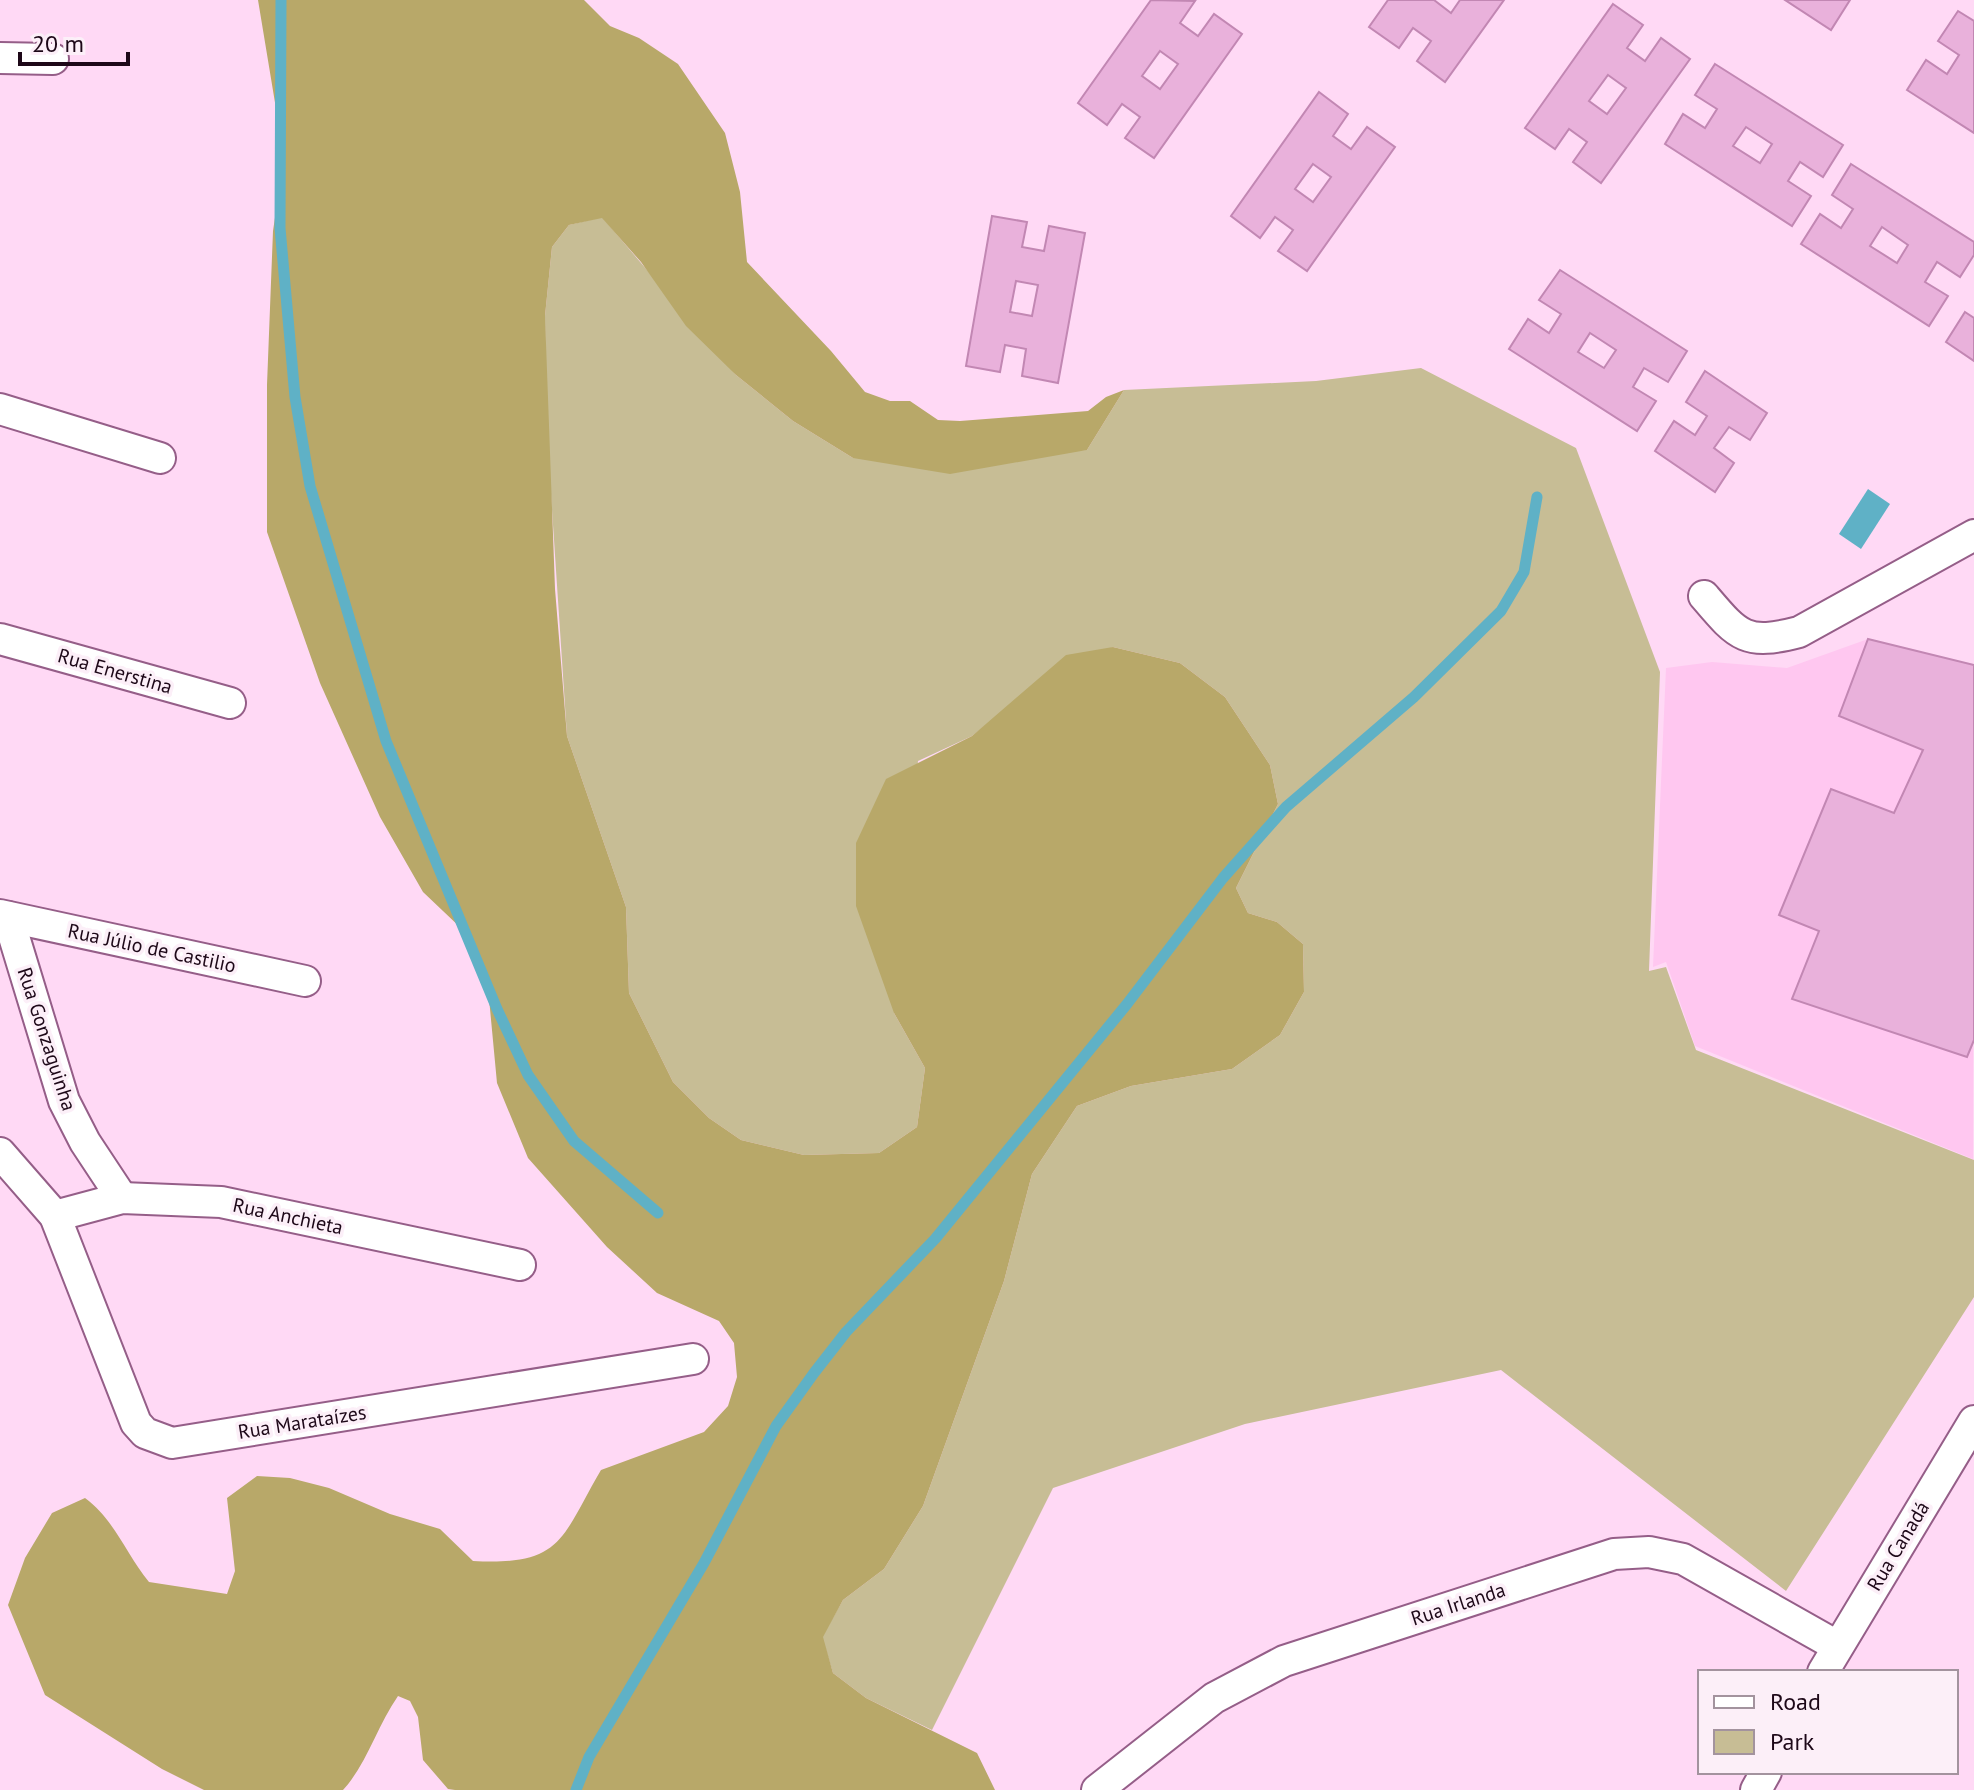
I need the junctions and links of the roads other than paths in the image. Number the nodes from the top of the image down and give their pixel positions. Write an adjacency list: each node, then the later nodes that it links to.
1 (0, 58): 2 (street)
2 (53, 59)
3 (0, 409): 4 (street)
4 (160, 458)
5 (1974, 535): 6 (street)
6 (1704, 596)
7 (0, 639): 8 (street, Rua Enerstina)
8 (230, 703)
9 (4, 916): 10 (street, Rua Júlio de Castilio); 12 (street, Rua Gonzaguinha)
10 (305, 981)
11 (0, 1153): 13 (street)
12 (122, 1198): 13 (street, Rua Anchieta); 14 (street, Rua Anchieta)
13 (55, 1216): 15 (street, Rua Marataízes)
14 (520, 1265)
15 (693, 1359)
16 (1974, 1421): 17 (street, Rua Canadá)
17 (1830, 1659): 18 (street, Rua Irlanda)
18 (1097, 1790)

